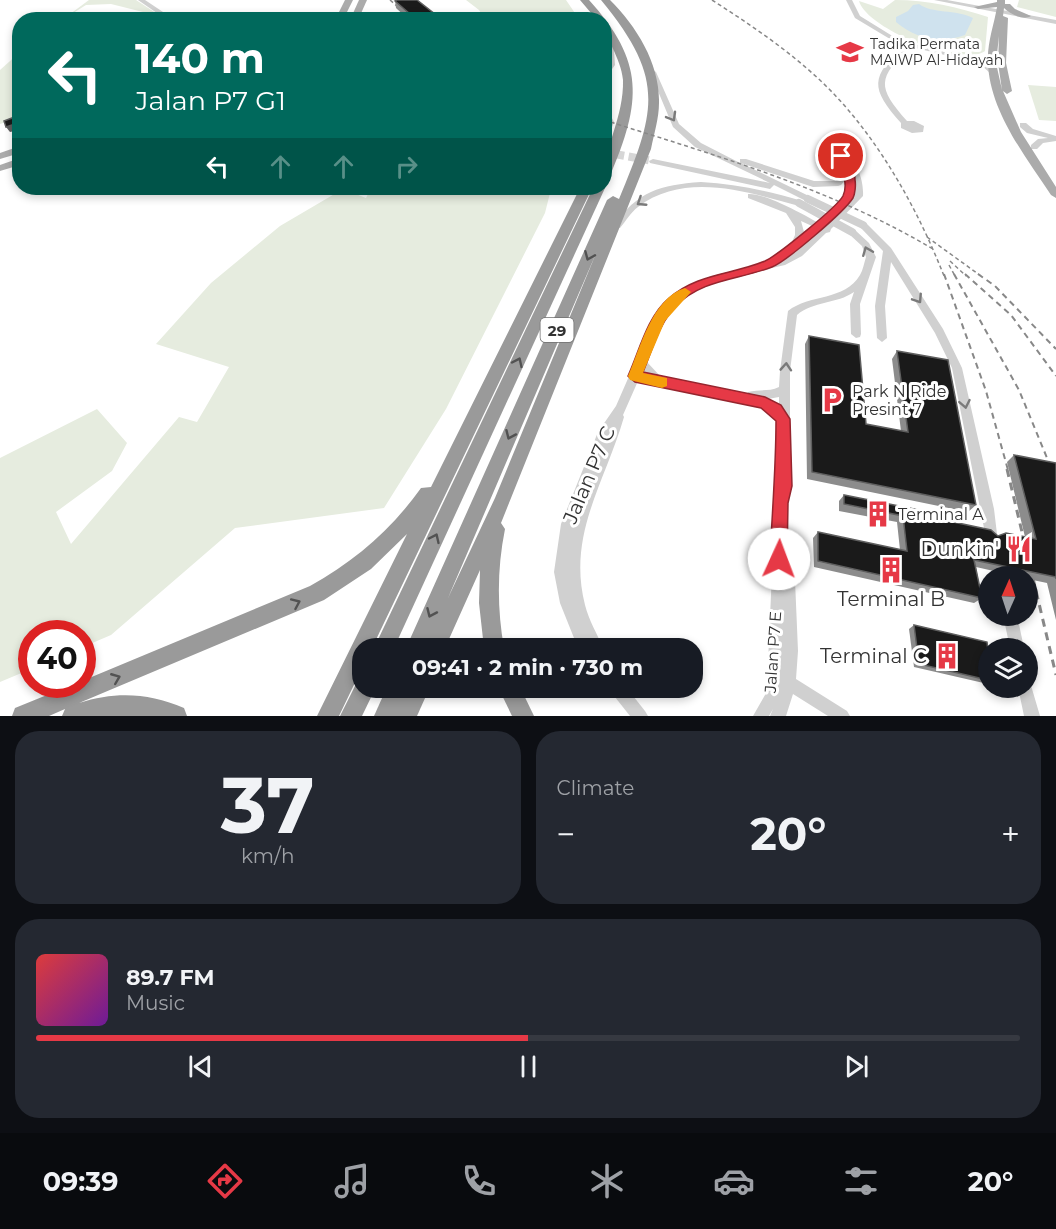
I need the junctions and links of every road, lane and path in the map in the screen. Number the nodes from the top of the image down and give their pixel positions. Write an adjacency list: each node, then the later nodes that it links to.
1 (141, 0): 8 (street)
2 (584, 0): 9 (highway)
3 (849, 0): 15 (street)
4 (938, 0): 6 (street)
5 (609, 4): 12 (highway); 55 (highway, 29, one-way to 55)
6 (978, 8): 7 (main road); 7 (main road)
7 (1003, 10): 10 (main road); 10 (main road); 16 (main road); 20 (main road)
8 (160, 12)
9 (594, 12)
10 (1024, 17): 11 (street)
11 (1056, 23)
12 (629, 27): 22 (street, one-way to 22); 40 (highway)
13 (612, 36): 25 (highway)
14 (612, 42): 21 (highway)
15 (909, 45): 17 (street); 19 (street)
16 (992, 55): 17 (street); 18 (main road)
17 (967, 58): 18 (street)
18 (993, 73): 31 (main road)
19 (905, 123)
20 (1023, 125): 23 (street); 24 (main road)
21 (612, 131)
22 (685, 135): 26 (street); 33 (street)
23 (1056, 139): 24 (street)
24 (1034, 147): 27 (main road)
25 (612, 158)
26 (806, 182): 32 (street); 32 (street)
27 (1056, 183)
28 (677, 187): 34 (street); 35 (street); 40 (street, one-way to 40)
29 (583, 195): 50 (highway)
30 (596, 195): 54 (highway, 29, one-way to 30)
31 (1056, 195)
32 (853, 198): 36 (street, Jalan P7 C)
33 (808, 199): 34 (street); 38 (street, bridge)
34 (798, 203): 41 (street, one-way to 34, bridge)
35 (783, 208): 36 (street); 37 (street)
36 (823, 228): 37 (street, Jalan P7 C); 39 (street, Jalan P7 C)
37 (796, 244): 39 (street, Jalan P7 C)
38 (888, 250): 43 (street); 52 (street, one-way to 52)
39 (770, 264): 44 (street, Jalan P7 C)
40 (598, 266): 51 (highway)
41 (866, 274): 42 (street); 46 (street, Jalan P7 E, one-way to 41)
42 (856, 334)
43 (882, 338)
44 (638, 370): 45 (street); 47 (street, Jalan P7 C)
45 (656, 379): 46 (street); 47 (street); 49 (street)
46 (784, 390): 49 (street, Jalan P7 E)
47 (627, 392): 48 (street, Jalan P7 C)
48 (621, 408): 58 (street, Jalan P7 C); 59 (street, Jalan P7 C)
49 (783, 419): 53 (street, Jalan P7 E)
50 (470, 424): 68 (highway, one-way to 50); 71 (highway)
51 (503, 499): 56 (highway); 57 (highway)
52 (991, 534)
53 (783, 579): 60 (street, Jalan P7 E); 61 (street, Jalan P7 E)
54 (389, 638)
55 (420, 638)
56 (440, 638)
57 (492, 638)
58 (581, 638)
59 (592, 638)
60 (774, 675): 61 (street); 77 (street, Jalan P7 E)
61 (789, 683): 78 (street, Jalan P7 E); 79 (street)
62 (360, 698): 72 (highway)
63 (393, 698): 73 (highway)
64 (413, 698): 74 (highway)
65 (514, 698): 75 (highway)
66 (626, 698): 76 (street)
67 (1028, 698): 80 (street)
68 (23, 716)
69 (73, 716): 70 (highway)
70 (176, 716)
71 (328, 716)
72 (351, 716)
73 (385, 716)
74 (406, 716)
75 (523, 716)
76 (640, 716)
77 (761, 716)
78 (778, 716)
79 (842, 716)
80 (1032, 716)

